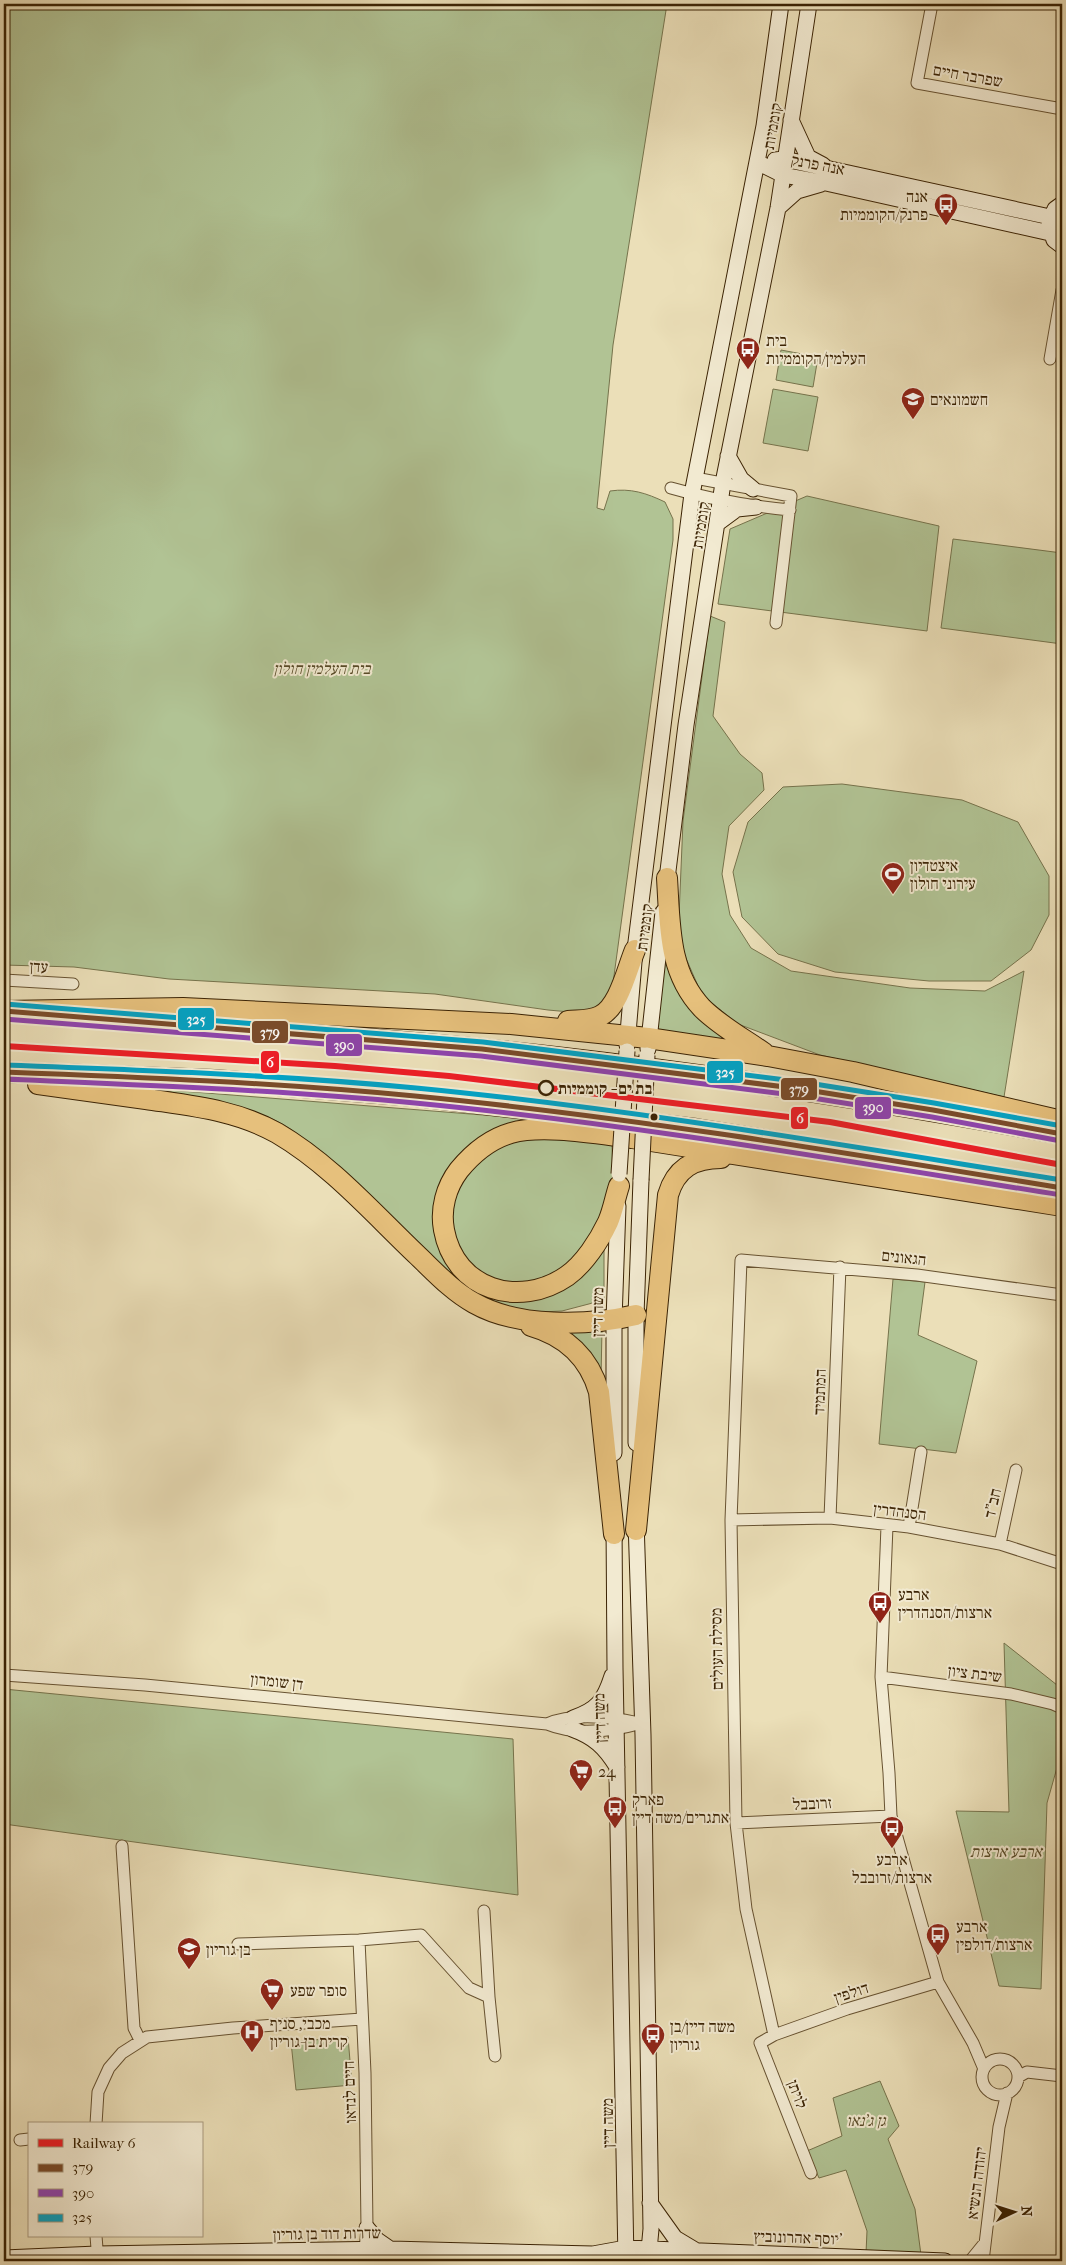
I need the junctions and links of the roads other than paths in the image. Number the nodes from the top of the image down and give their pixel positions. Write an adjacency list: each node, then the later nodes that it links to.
1 (781, 4): 7 (main road, קוממיות)
2 (809, 4): 5 (main road, קוממיות)
3 (932, 4): 4 (street, שפרבר חיים)
4 (1062, 109)
5 (791, 120): 6 (main road, קוממיות); 9 (main road)
6 (784, 159): 7 (main road, אנה פרנק); 8 (main road, קוממיות); 9 (main road, אנה פרנק)
7 (757, 162): 8 (main road, אנה פרנק); 18 (main road, קוממיות)
8 (783, 175): 9 (main road, אנה פרנק); 11 (main road, קוממיות)
9 (828, 176): 11 (main road); 12 (main road, אנה פרנק); 13 (main road, אנה פרנק)
10 (1062, 204): 12 (main road)
11 (778, 208): 17 (main road, קוממיות)
12 (1050, 216): 13 (main road)
13 (1050, 233): 14 (main road)
14 (1062, 246)
15 (1062, 290): 16 (street)
16 (1050, 359)
17 (728, 456): 19 (main road, קוממיות); 21 (main road)
18 (695, 478): 19 (street); 22 (main road, קוממיות)
19 (723, 483): 21 (street); 23 (main road, קוממיות)
20 (671, 488): 22 (street)
21 (753, 489): 25 (street)
22 (692, 494): 23 (street); 29 (main road, קוממיות)
23 (722, 499): 24 (street); 26 (main road, קוממיות)
24 (756, 507): 25 (street); 26 (main road)
25 (790, 510): 27 (street)
26 (718, 523): 28 (main road, קוממיות)
27 (776, 623)
28 (667, 878): 35 (main road, קוממיות); 36 (highway)
29 (635, 950): 33 (highway); 34 (main road, קוממיות)
30 (4, 980): 31 (street, עדן)
31 (73, 984)
32 (4, 1011): 33 (highway); 40 (highway)
33 (511, 1024): 34 (highway)
34 (627, 1044): 35 (highway); 42 (main road, קוממיות, bridge)
35 (648, 1046): 36 (highway); 49 (main road, קוממיות, bridge)
36 (768, 1056): 39 (highway)
37 (4, 1072): 43 (highway)
38 (4, 1080): 48 (highway)
39 (1062, 1121)
40 (1062, 1134)
41 (790, 1163): 42 (highway); 44 (highway); 57 (highway)
42 (619, 1180): 50 (main road, משה דיין)
43 (1062, 1188)
44 (1062, 1206)
45 (741, 1260): 46 (street, הגאונים); 54 (street, מסילת העולים)
46 (840, 1267): 47 (street, הגאונים); 53 (street, המתמיד)
47 (1062, 1295)
48 (485, 1308): 50 (highway); 58 (highway)
49 (636, 1315): 50 (highway); 57 (main road)
50 (614, 1320): 58 (main road, משה דיין)
51 (921, 1452): 56 (street)
52 (1016, 1470): 59 (street, חב"ד)
53 (830, 1518): 54 (street, הסנהדרין); 55 (street, הסנהדרין)
54 (730, 1520): 70 (street, מסילת העולים)
55 (887, 1526): 56 (street, הסנהדרין); 63 (street)
56 (909, 1527): 59 (street, הסנהדרין)
57 (636, 1530): 65 (main road)
58 (614, 1534): 61 (main road, משה דיין)
59 (1000, 1544): 60 (street, הסנהדרין)
60 (1062, 1564)
61 (614, 1668): 66 (main road); 67 (main road, משה דיין)
62 (4, 1675): 66 (street, דן שומרון)
63 (881, 1677): 64 (street, שיבת ציון); 69 (street)
64 (1062, 1708)
65 (642, 1723): 67 (street, דן שומרון); 91 (main road)
66 (572, 1724): 67 (street, דן שומרון); 68 (main road)
67 (616, 1724): 68 (main road, משה דיין)
68 (618, 1767): 92 (main road, משה דיין)
69 (891, 1816): 70 (street, זרובבל); 75 (street)
70 (736, 1823): 78 (street, מסילת העולים)
71 (122, 1846): 79 (street)
72 (484, 1911): 76 (street)
73 (359, 1940): 74 (street); 76 (street); 77 (street, חיים לנדאו)
74 (238, 1944)
75 (938, 1982): 78 (street, דולפין); 80 (street)
76 (489, 1997): 81 (street)
77 (362, 2019): 79 (street); 93 (street, חיים לנדאו)
78 (774, 2035): 90 (street, לויתן)
79 (140, 2040): 88 (street)
80 (973, 2043): 82 (street); 83 (street)
81 (495, 2056)
82 (995, 2059): 83 (street); 85 (street)
83 (984, 2069): 87 (street)
84 (1062, 2076): 85 (street)
85 (1018, 2077): 86 (street)
86 (1007, 2093): 87 (street); 89 (street, יהודה הנשיא)
87 (995, 2094): 89 (street, יהודה הנשיא)
88 (96, 2122)
89 (999, 2127): 95 (street, יהודה הנשיא)
90 (811, 2173)
91 (650, 2203): 97 (main road); 100 (main road)
92 (626, 2204): 98 (main road); 99 (main road, משה דיין)
93 (368, 2228): 96 (main road); 101 (street, חיים לנדאו)
94 (96, 2238): 103 (street)
95 (984, 2243): 105 (street, יהודה הנשיא); 106 (street, יהודה הנשיא)
96 (390, 2249): 98 (main road, שדרות דוד בן גוריון); 101 (main road, שדרות דוד בן גוריון)
97 (699, 2252): 100 (main road, יוסף אהרונוביץ'); 104 (main road, יוסף אהרונוביץ')
98 (593, 2254): 99 (main road, שדרות דוד בן גוריון)
99 (626, 2255): 100 (main road, שדרות דוד בן גוריון)
100 (649, 2255)
101 (367, 2257): 103 (main road, שדרות דוד בן גוריון)
102 (4, 2258): 103 (main road, שדרות דוד בן גוריון)
103 (98, 2258)
104 (945, 2261)
105 (970, 2261)
106 (983, 2261)

